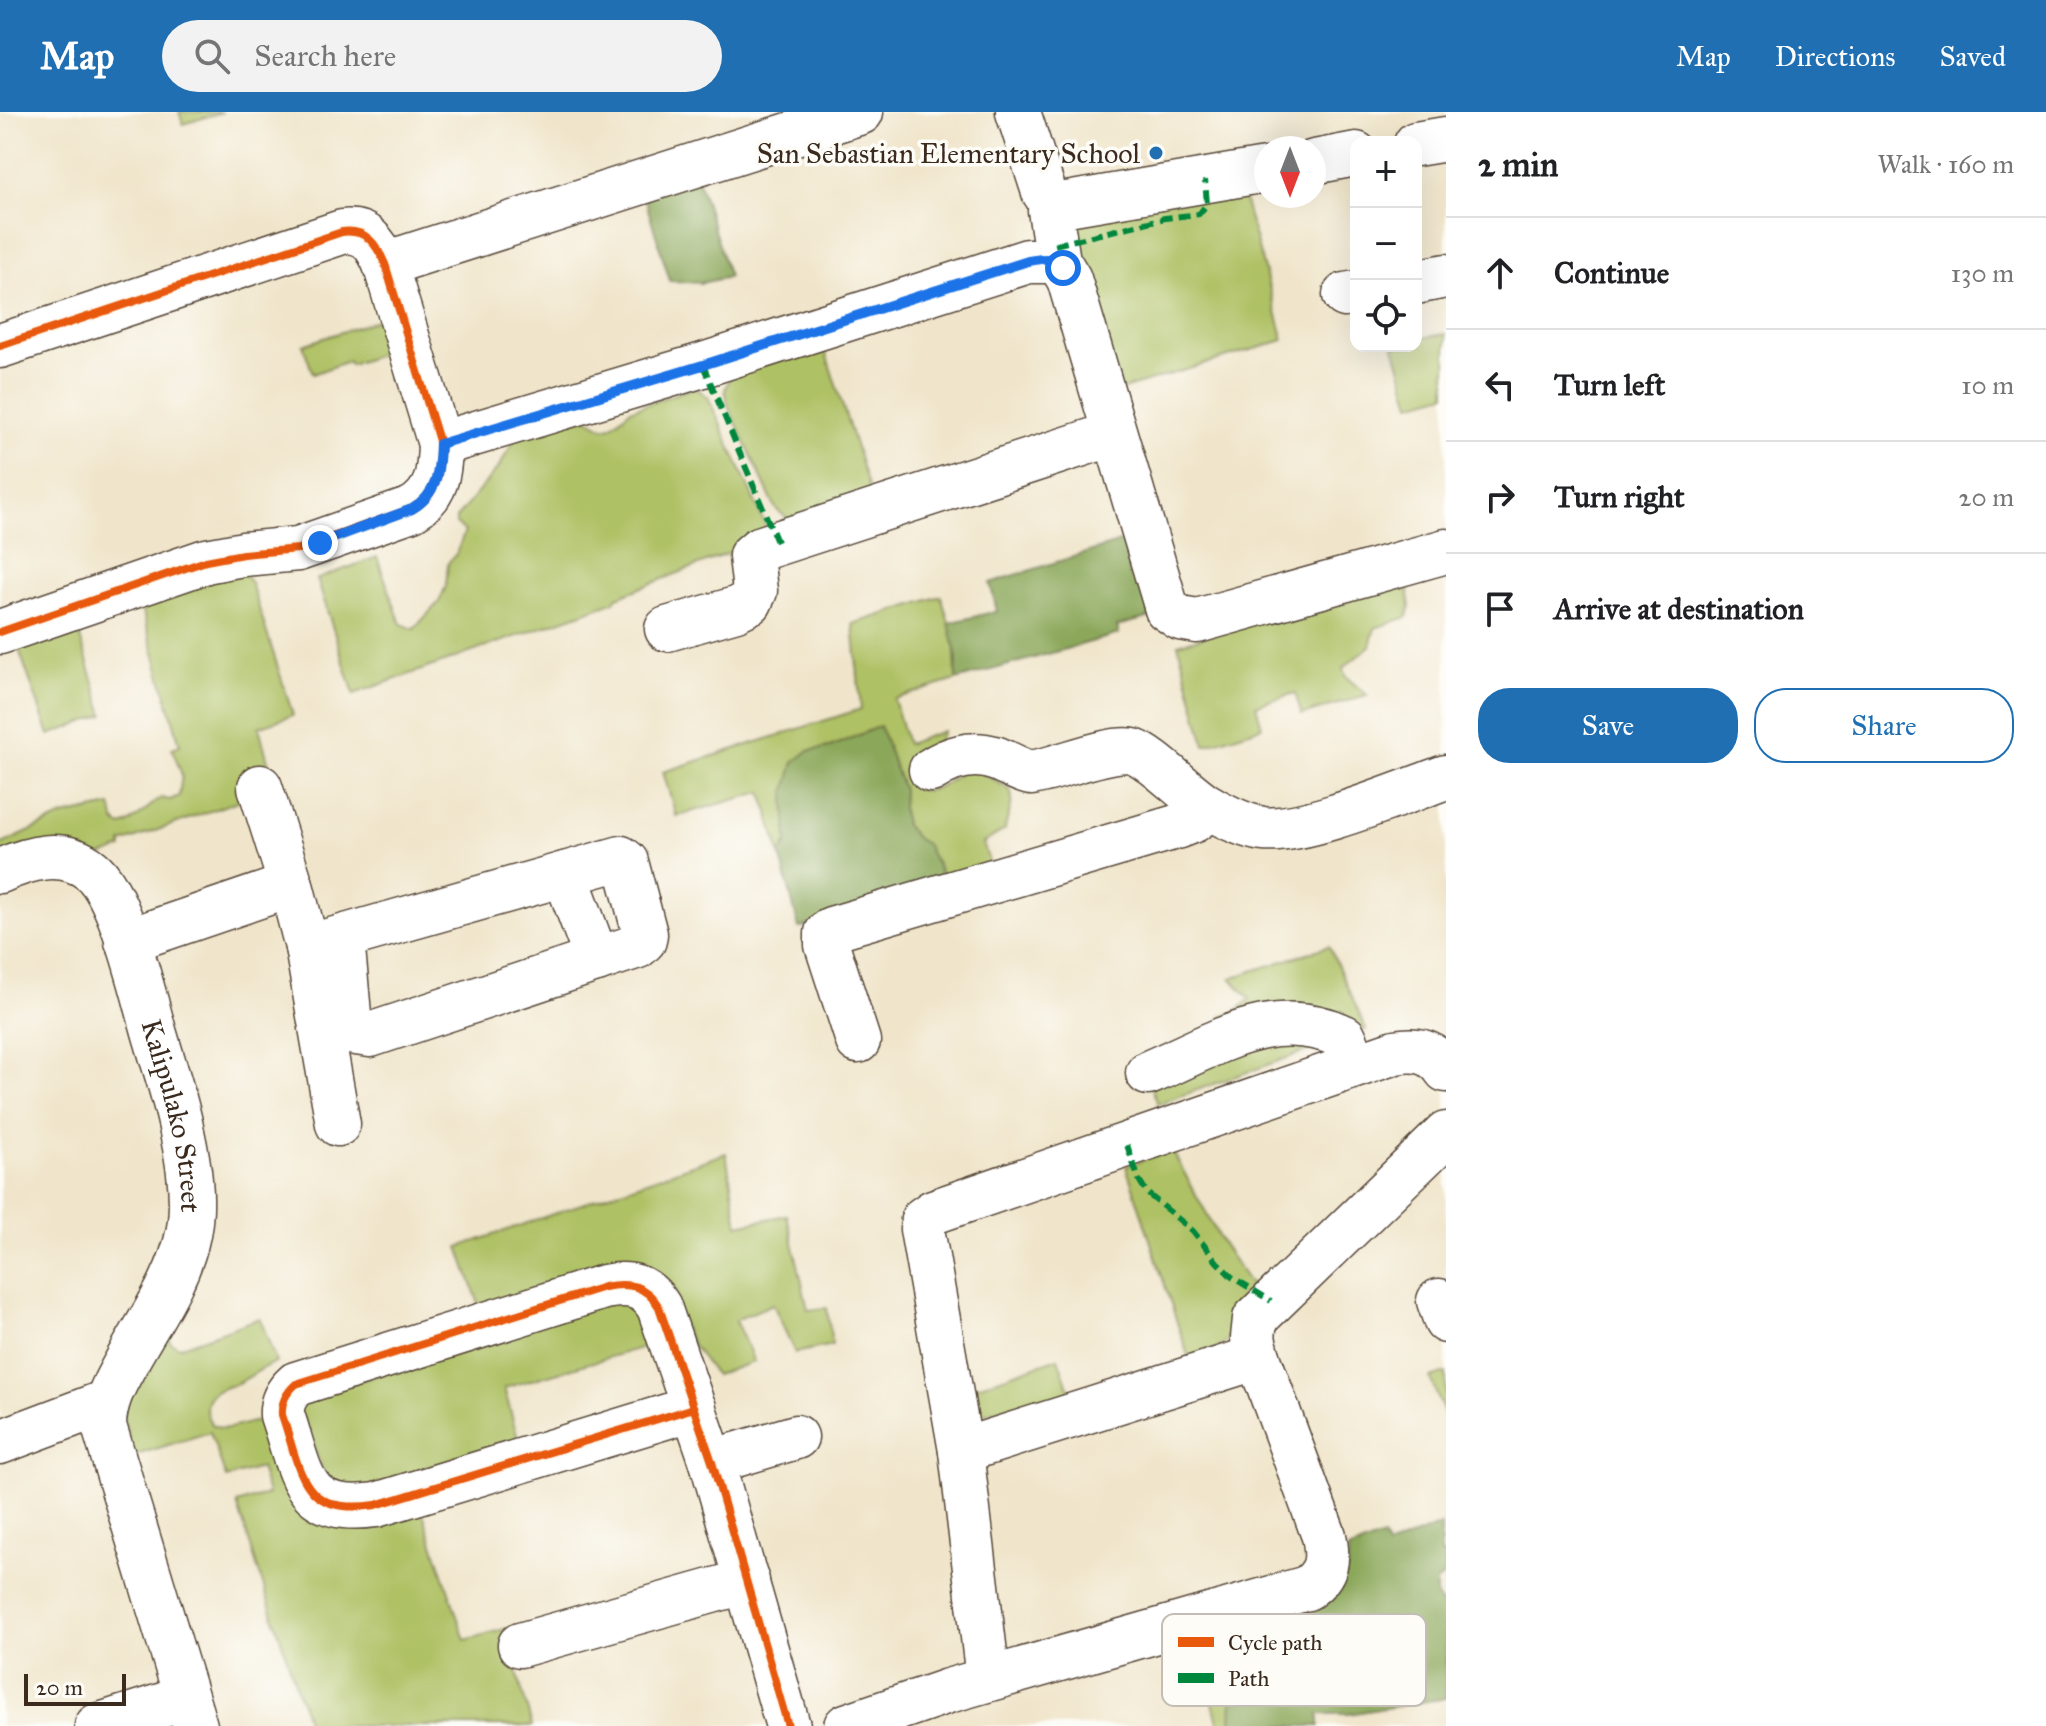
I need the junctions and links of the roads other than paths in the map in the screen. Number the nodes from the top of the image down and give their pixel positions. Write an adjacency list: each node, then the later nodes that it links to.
1 (861, 112): 10 (street)
2 (1018, 112): 8 (street)
3 (1446, 139): 4 (street)
4 (1422, 143)
5 (1350, 155): 6 (street)
6 (1326, 160)
7 (1254, 172): 8 (street)
8 (1052, 204): 9 (street)
9 (1058, 261): 14 (street); 15 (street)
10 (385, 264): 13 (street); 15 (street)
11 (1446, 276): 12 (street)
12 (1422, 281)
13 (0, 346)
14 (1113, 434): 16 (street); 17 (street)
15 (440, 444): 18 (street)
16 (1446, 551)
17 (667, 629)
18 (0, 632)
19 (931, 770): 22 (street)
20 (1446, 777): 22 (street)
21 (260, 787): 25 (street)
22 (1210, 808): 29 (street)
23 (0, 871): 26 (street, Kalipulako Street)
24 (565, 874): 27 (street); 28 (street); 28 (street)
25 (291, 885): 26 (street); 27 (street)
26 (127, 941): 36 (street, Kalipulako Street)
27 (324, 943): 28 (street); 33 (street)
28 (597, 960)
29 (858, 1041)
30 (1356, 1065): 31 (street); 32 (street); 40 (street)
31 (1446, 1070)
32 (1148, 1073)
33 (338, 1124)
34 (1446, 1134): 35 (street)
35 (1258, 1357): 40 (street); 43 (street)
36 (106, 1402): 39 (street); 47 (street, Kalipulako Street)
37 (694, 1408): 37 (street); 41 (street)
38 (796, 1437): 41 (street)
39 (0, 1442)
40 (961, 1451): 46 (street)
41 (712, 1462): 42 (street)
42 (747, 1581): 45 (street); 49 (street)
43 (1216, 1614)
44 (1162, 1629): 46 (street)
45 (520, 1645)
46 (988, 1679): 50 (street)
47 (190, 1712): 48 (street)
48 (97, 1726)
49 (788, 1726)
50 (846, 1726)

